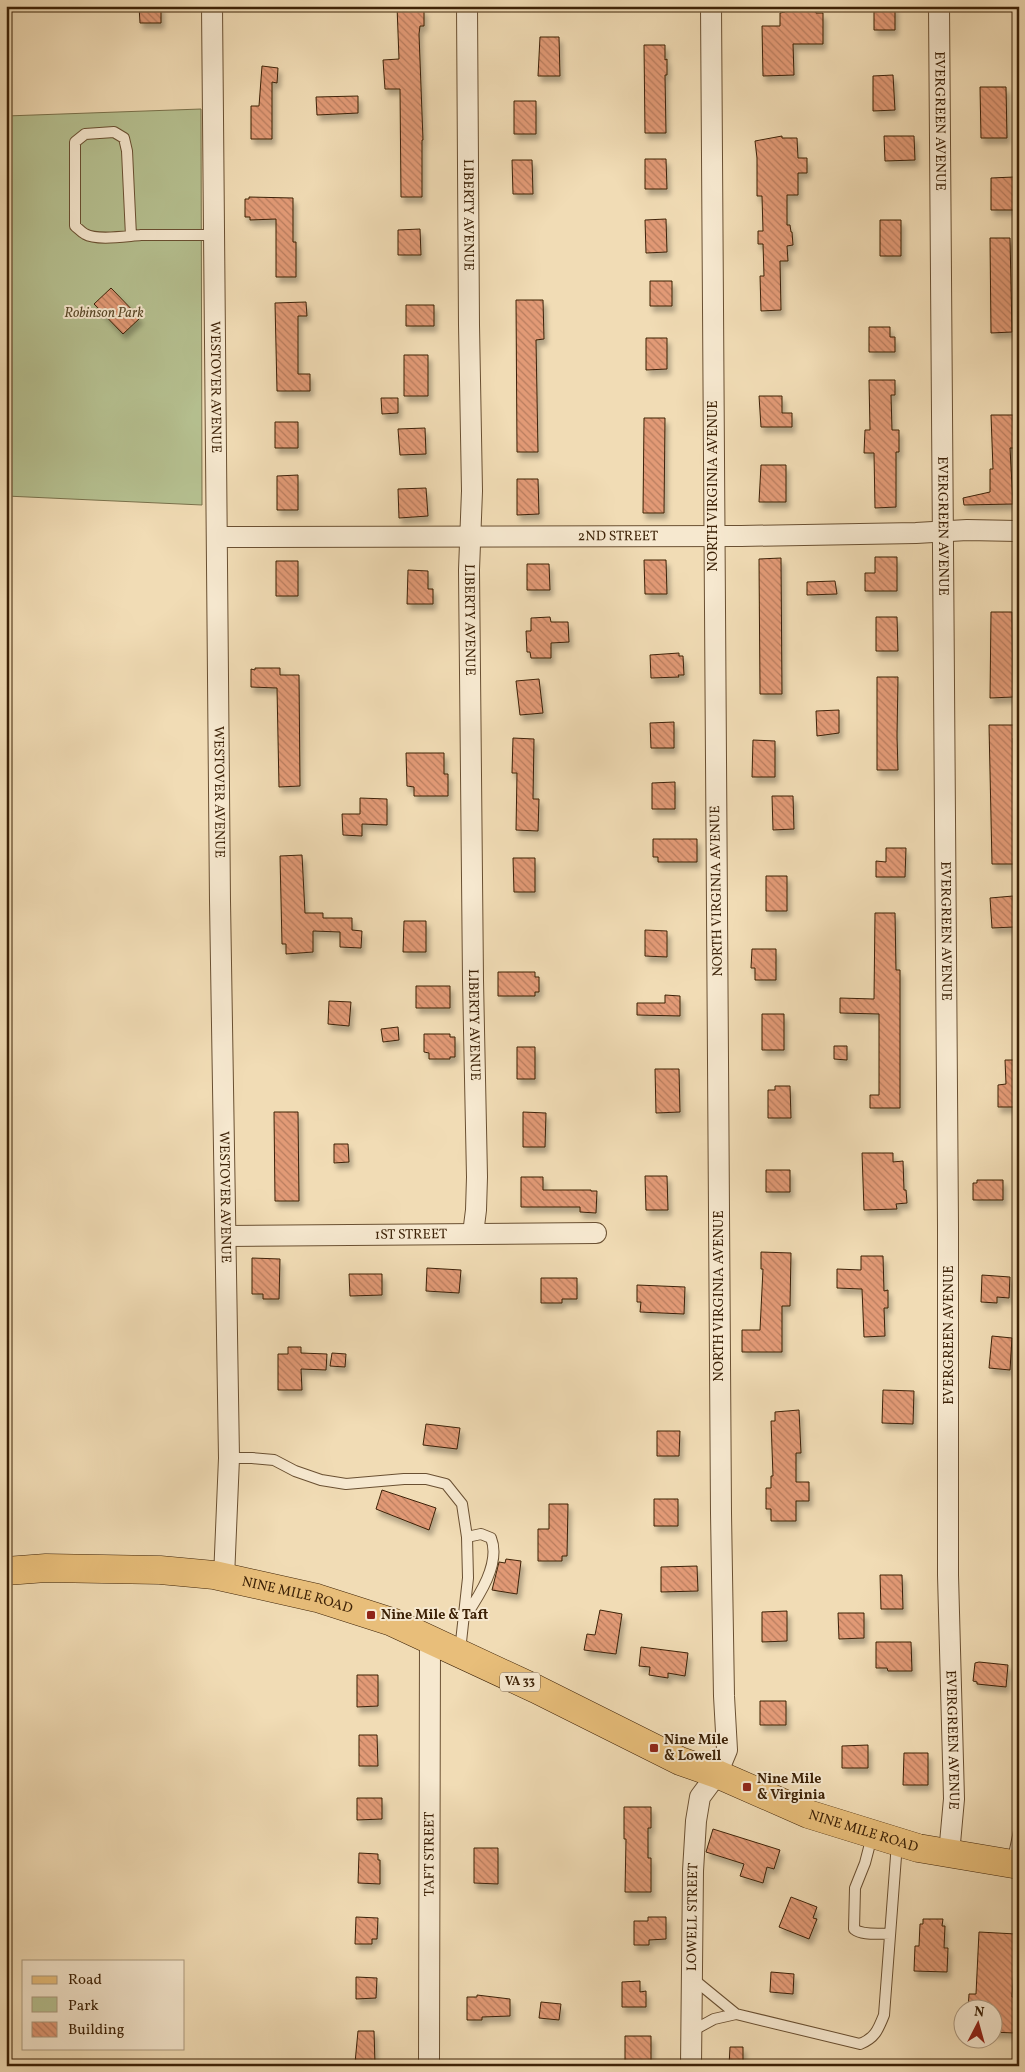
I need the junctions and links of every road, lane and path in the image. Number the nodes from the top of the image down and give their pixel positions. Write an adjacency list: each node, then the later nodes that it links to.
1 (212, 6): 5 (street, WESTOVER AVENUE)
2 (467, 6): 10 (street, LIBERTY AVENUE)
3 (711, 6): 9 (street, NORTH VIRGINIA AVENUE)
4 (939, 6): 7 (street, EVERGREEN AVENUE)
5 (214, 235): 6 (lane); 11 (street, WESTOVER AVENUE)
6 (131, 236): 6 (lane)
7 (944, 531): 8 (street, 2ND STREET); 9 (street, 2ND STREET); 25 (street, EVERGREEN AVENUE)
8 (1019, 531)
9 (713, 535): 10 (street, 2ND STREET); 22 (street, NORTH VIRGINIA AVENUE)
10 (471, 536): 11 (street, 2ND STREET); 13 (street, LIBERTY AVENUE)
11 (217, 537): 14 (street, WESTOVER AVENUE)
12 (596, 1233): 13 (street, 1ST STREET)
13 (473, 1234): 14 (street, 1ST STREET)
14 (226, 1236): 15 (street, WESTOVER AVENUE)
15 (229, 1458): 16 (lane); 18 (street, WESTOVER AVENUE)
16 (467, 1537): 19 (lane); 19 (lane)
17 (6, 1571): 18 (main road, NINE MILE ROAD / VA 33)
18 (224, 1578): 20 (main road, NINE MILE ROAD / VA 33)
19 (464, 1618): 21 (lane)
20 (430, 1640): 21 (main road, NINE MILE ROAD / VA 33); 31 (street, TAFT STREET)
21 (460, 1654): 22 (main road, NINE MILE ROAD / VA 33)
22 (717, 1774): 24 (main road, NINE MILE ROAD / VA 33); 28 (street, LOWELL STREET)
23 (1019, 1831): 26 (lane)
24 (885, 1838): 25 (main road, NINE MILE ROAD / VA 33); 27 (lane); 27 (lane)
25 (949, 1854): 26 (main road, NINE MILE ROAD / VA 33)
26 (1015, 1864)
27 (890, 1934): 29 (lane)
28 (692, 1978): 29 (lane); 30 (street, LOWELL STREET)
29 (736, 2014): 30 (lane)
30 (692, 2031): 32 (street, LOWELL STREET)
31 (429, 2066)
32 (692, 2066)

